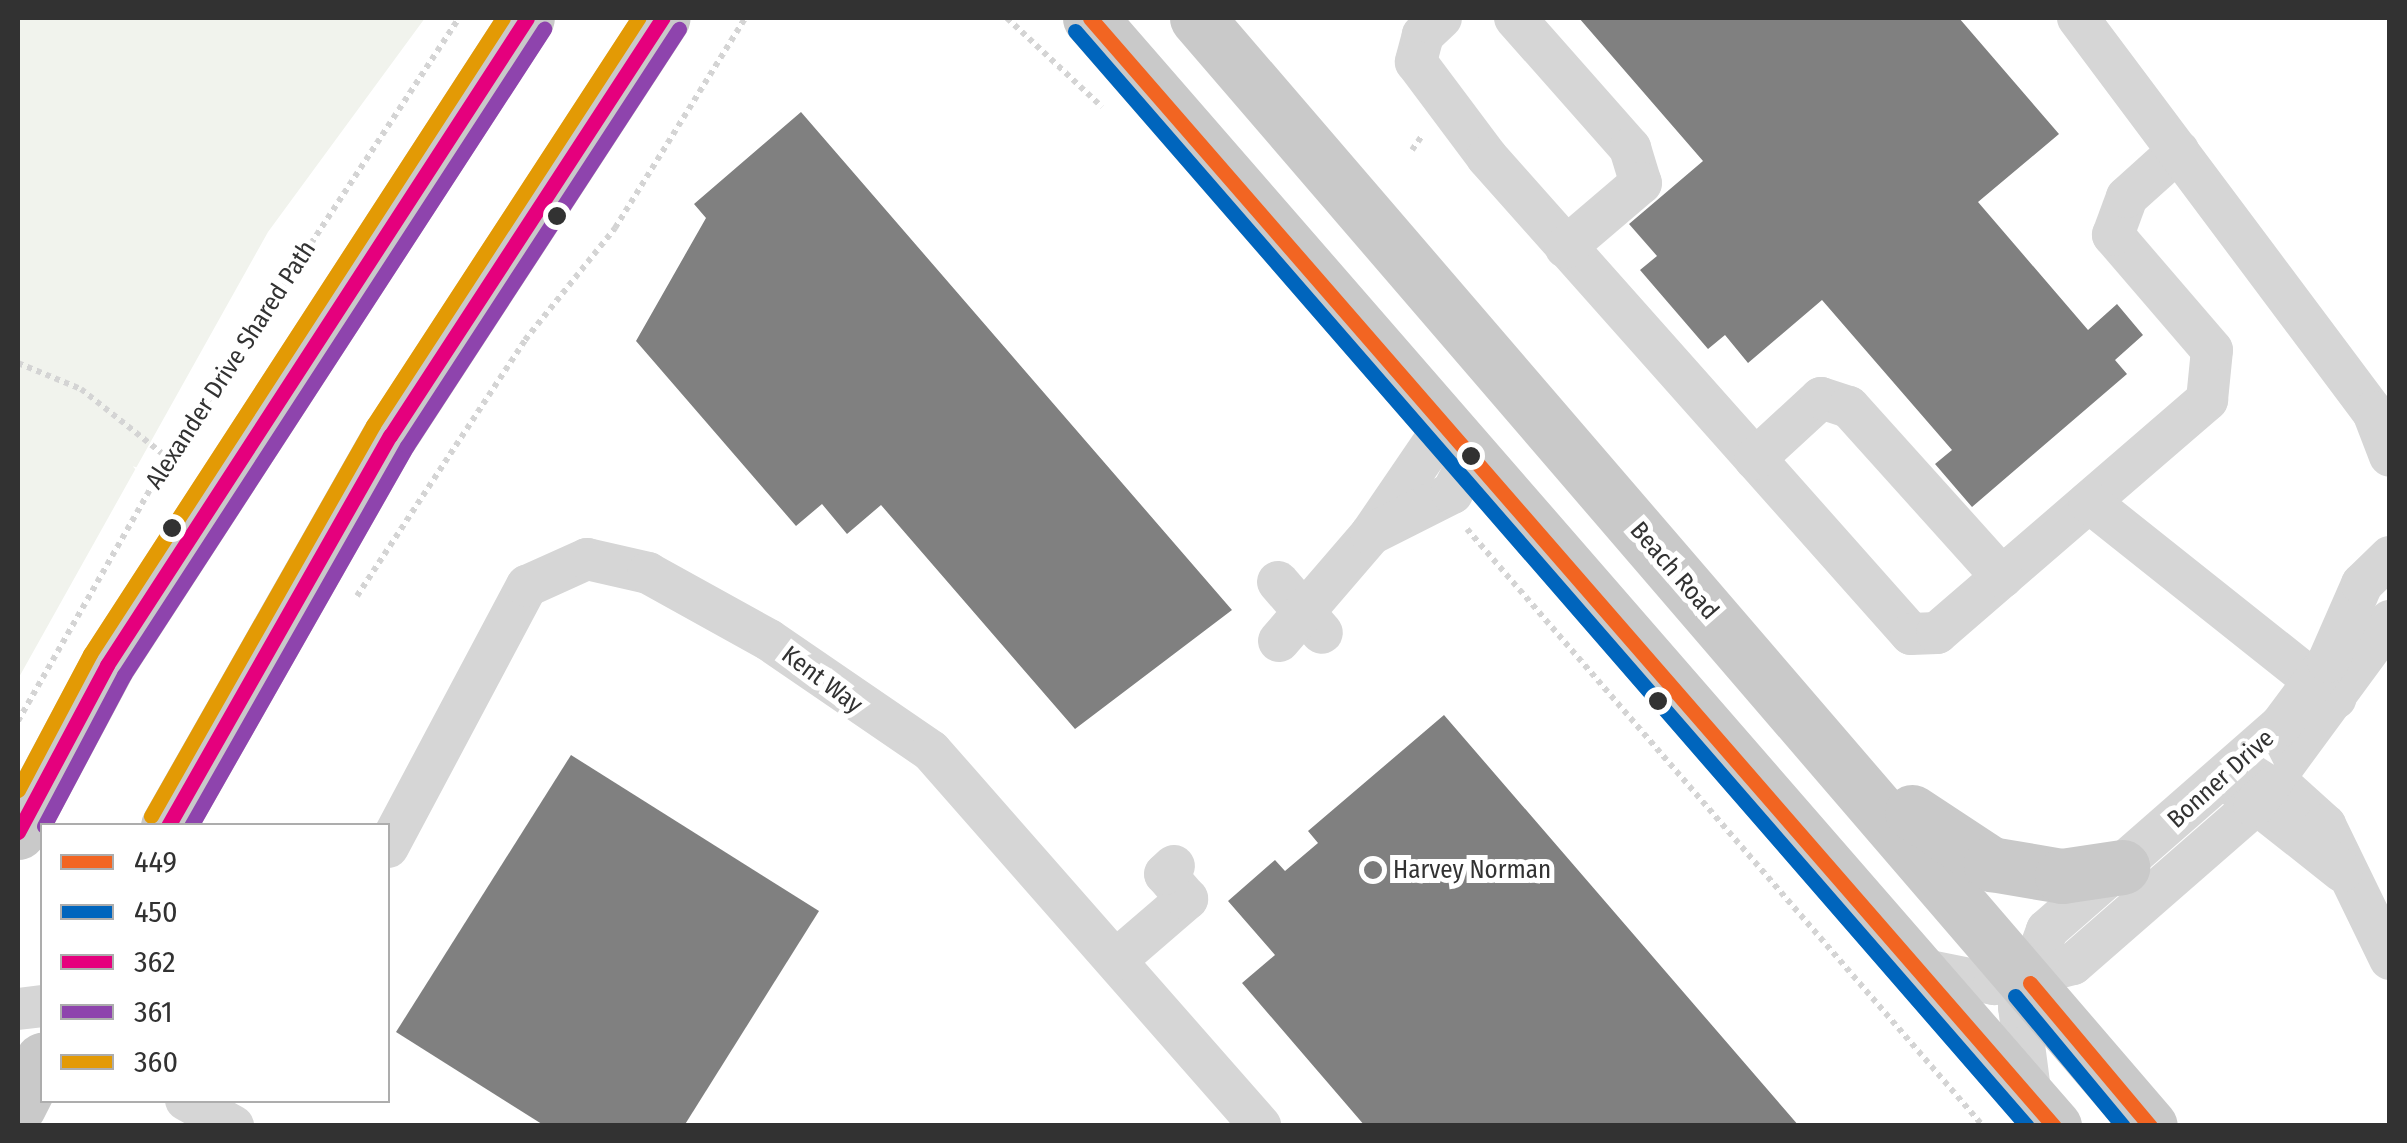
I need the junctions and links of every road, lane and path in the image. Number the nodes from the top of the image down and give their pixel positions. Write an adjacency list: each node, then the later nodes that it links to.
1 (459, 18): 24 (path, Alexander Drive Shared Path)
2 (511, 18): 15 (main road)
3 (528, 18): 15 (main road)
4 (662, 18): 37 (main road)
5 (745, 18): 31 (path)
6 (1007, 18): 14 (path)
7 (1055, 18): 13 (main road)
8 (1090, 18): 13 (main road)
9 (1197, 18): 19 (main road, Beach Road)
10 (1441, 18): 20 (street)
11 (1515, 18): 20 (street)
12 (2078, 18): 18 (street)
13 (1172, 104): 25 (main road)
14 (1106, 110)
15 (460, 121): 38 (main road)
16 (1420, 138): 17 (path)
17 (1412, 150)
18 (2178, 151): 22 (street); 26 (street)
19 (1390, 243): 25 (main road); 34 (main road, Beach Road)
20 (1566, 246): 23 (street)
21 (18, 363): 24 (path)
22 (2390, 456)
23 (1754, 459): 29 (street); 29 (street)
24 (169, 460): 35 (path, Alexander Drive Shared Path)
25 (1454, 467): 27 (street); 27 (street); 44 (main road); 54 (path)
26 (2089, 502): 29 (street); 33 (street)
27 (1371, 534): 30 (street)
28 (2390, 557): 33 (street, Bonner Drive)
29 (2002, 576)
30 (1278, 582)
31 (358, 596)
32 (2390, 620): 33 (street, Bonner Drive)
33 (2326, 691): 36 (street, Bonner Drive)
34 (1800, 716): 41 (main road); 45 (main road, Beach Road)
35 (18, 721)
36 (2251, 780): 41 (street, Bonner Drive); 42 (street); 45 (street, Bonner Drive)
37 (170, 823)
38 (18, 832)
39 (390, 843): 43 (street, Kent Way)
40 (1174, 866): 43 (street)
41 (2122, 867): 45 (street, Bonner Drive)
42 (2390, 959)
43 (1116, 960): 53 (street, Kent Way)
44 (1920, 969): 45 (street, Bonner Drive); 51 (main road)
45 (2026, 978): 51 (street, Bonner Drive); 55 (main road, Beach Road)
46 (40, 1064): 50 (main road)
47 (40, 1091): 50 (street)
48 (192, 1103): 52 (street)
49 (250, 1103): 52 (street)
50 (18, 1106)
51 (2042, 1112)
52 (237, 1126)
53 (1260, 1126)
54 (1983, 1126)
55 (2150, 1126)

